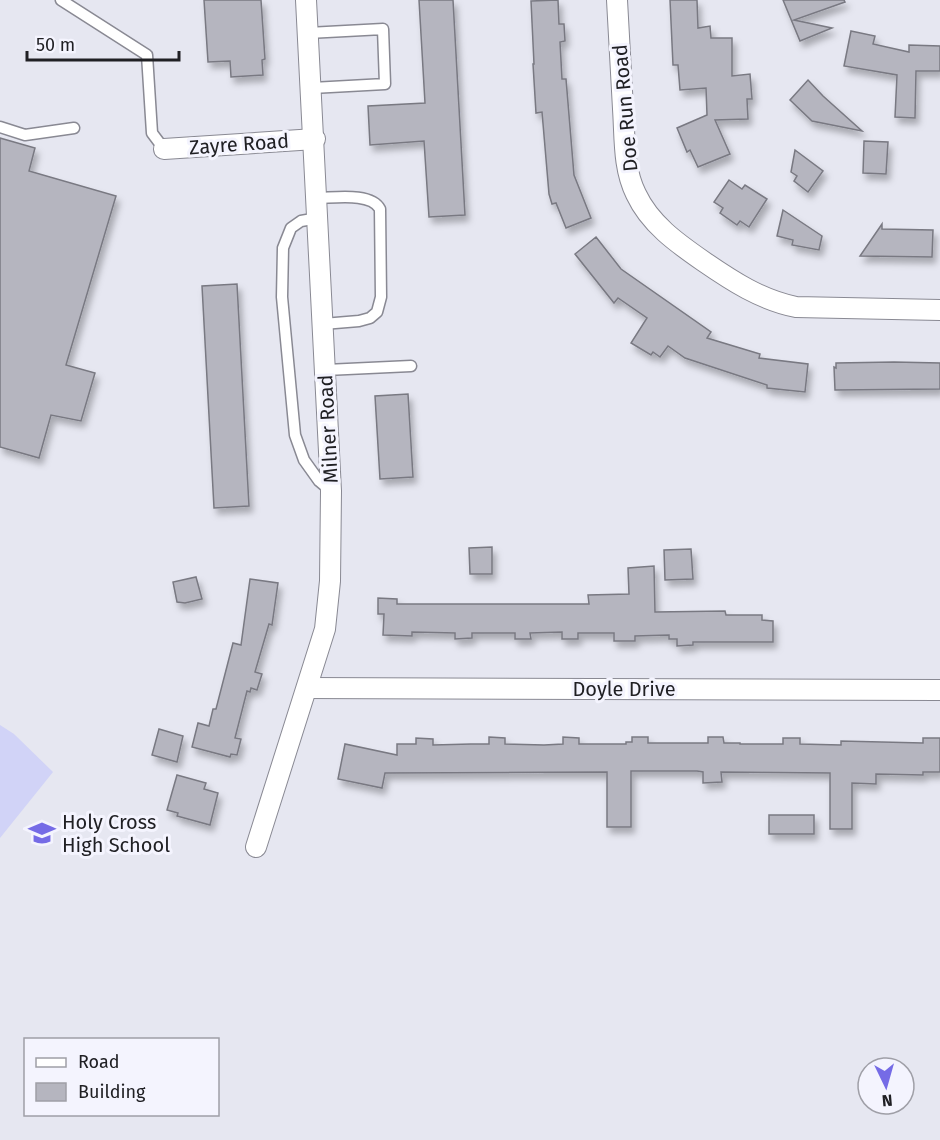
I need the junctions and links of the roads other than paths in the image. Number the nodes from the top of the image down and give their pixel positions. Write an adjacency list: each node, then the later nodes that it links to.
1 (61, 0): 9 (lane)
2 (306, 0): 4 (street, Milner Road)
3 (617, 0): 11 (street, Doe Run Road)
4 (308, 33): 5 (street, Milner Road); 5 (lane)
5 (312, 88): 8 (street, Milner Road)
6 (0, 127): 7 (lane)
7 (74, 128)
8 (315, 138): 9 (street, Zayre Road); 10 (street, Milner Road)
9 (164, 149)
10 (318, 208): 12 (street, Milner Road); 12 (lane); 15 (lane)
11 (940, 310)
12 (323, 324): 14 (street, Milner Road)
13 (411, 366): 14 (lane)
14 (326, 370): 15 (street, Milner Road)
15 (331, 491): 16 (street, Milner Road)
16 (307, 688): 17 (street, Doyle Drive); 18 (street, Milner Road)
17 (940, 690)
18 (256, 847)

